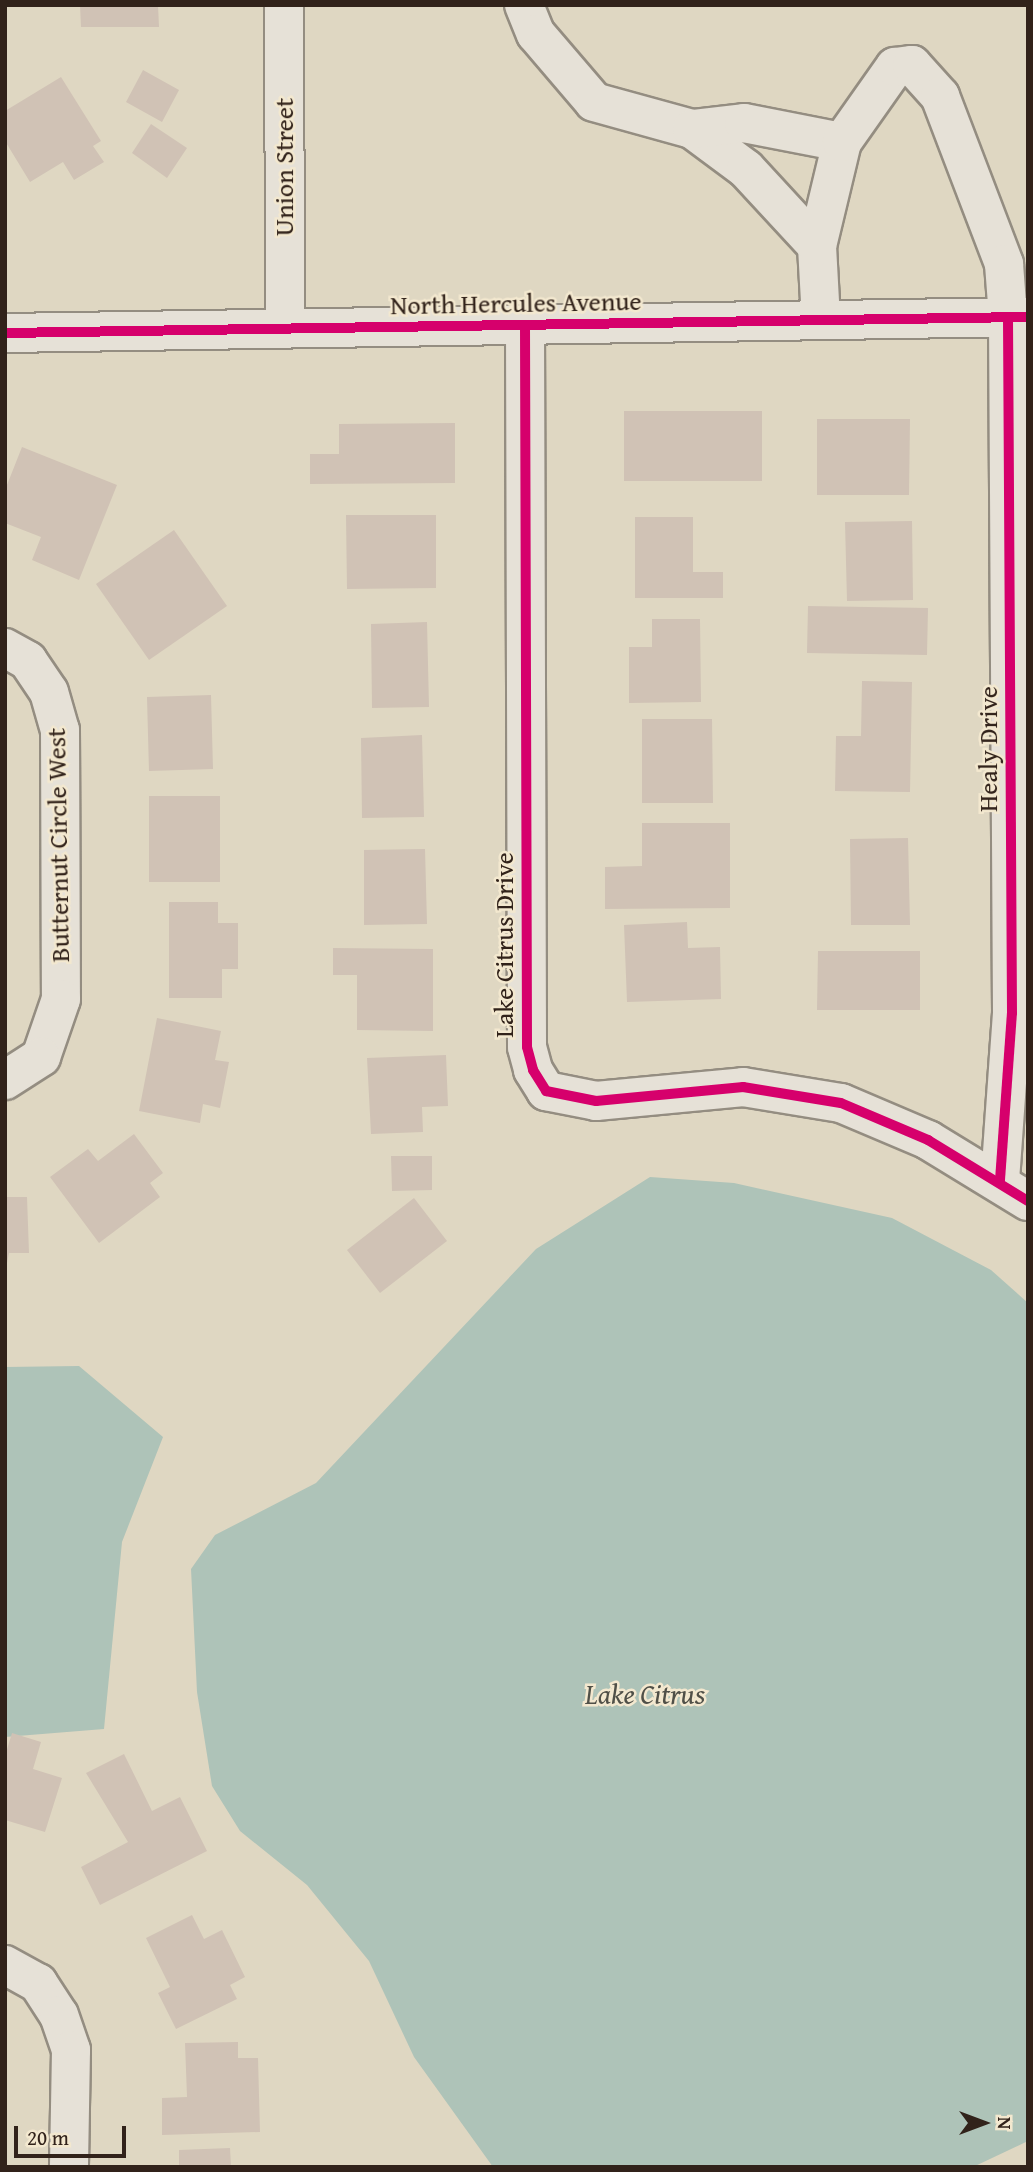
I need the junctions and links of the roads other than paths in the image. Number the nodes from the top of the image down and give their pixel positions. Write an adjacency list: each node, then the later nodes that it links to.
1 (284, 5): 9 (street, Union Street)
2 (524, 5): 3 (street)
3 (692, 129): 4 (street); 5 (street)
4 (842, 142): 5 (street); 6 (street, Healy Drive)
5 (817, 246): 7 (street)
6 (1018, 317): 7 (street, North Hercules Avenue); 12 (street, Healy Drive)
7 (821, 320): 8 (street, North Hercules Avenue)
8 (524, 326): 9 (street, North Hercules Avenue); 14 (street, Lake Citrus Drive)
9 (285, 329): 10 (street, North Hercules Avenue)
10 (5, 333)
11 (5, 648): 13 (street, Butternut Circle West)
12 (1019, 788): 14 (street, Healy Drive)
13 (5, 1080)
14 (1014, 1190)
15 (5, 1965): 16 (street)
16 (69, 2167)

